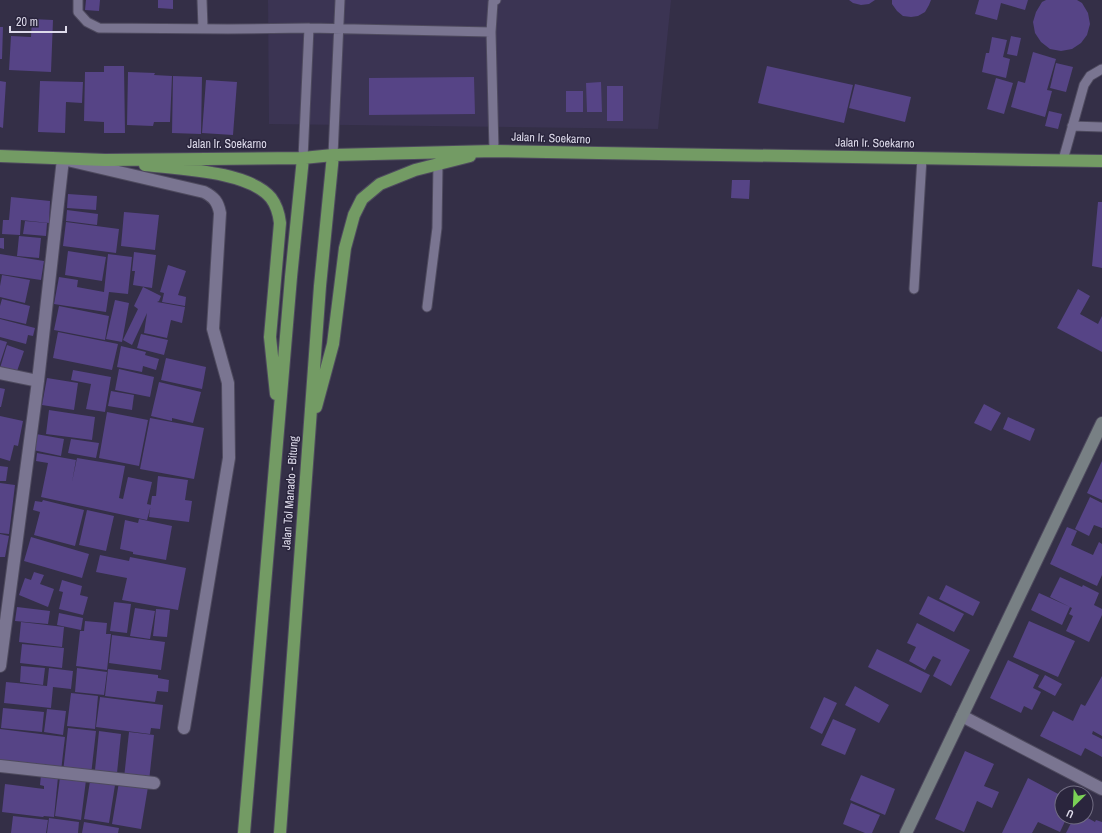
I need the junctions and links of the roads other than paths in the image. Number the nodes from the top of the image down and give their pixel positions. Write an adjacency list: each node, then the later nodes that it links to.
1 (78, 0): 5 (lane)
2 (202, 0): 5 (lane)
3 (340, 0): 7 (lane)
4 (496, 0): 8 (lane)
5 (203, 28): 6 (lane)
6 (309, 28): 7 (lane); 15 (lane)
7 (339, 29): 8 (lane); 13 (lane)
8 (490, 32): 12 (lane)
9 (1102, 69): 10 (lane)
10 (1072, 126): 11 (lane); 19 (lane)
11 (1102, 127)
12 (494, 151): 13 (highway, Jalan Ir. Soekarno); 16 (highway, Jalan Ir. Soekarno); 21 (highway)
13 (333, 155): 15 (highway, Jalan Ir. Soekarno); 28 (highway, Jalan Tol Manado - Bitung)
14 (0, 156): 17 (highway, Jalan Ir. Soekarno)
15 (304, 158): 18 (highway, Jalan Ir. Soekarno); 26 (highway, Jalan Tol Manado - Bitung)
16 (922, 158): 19 (highway, Jalan Ir. Soekarno); 22 (lane)
17 (63, 159): 18 (highway, Jalan Ir. Soekarno); 25 (street); 31 (street)
18 (105, 160): 26 (highway)
19 (1063, 160): 20 (highway, Jalan Ir. Soekarno)
20 (1102, 161)
21 (438, 164): 23 (lane); 28 (highway)
22 (914, 289)
23 (427, 307)
24 (0, 373): 25 (street)
25 (38, 381): 29 (street)
26 (279, 421): 35 (highway, Jalan Tol Manado - Bitung)
27 (1102, 423): 30 (street)
28 (308, 438): 36 (highway, Jalan Tol Manado - Bitung)
29 (0, 666)
30 (962, 716): 34 (street); 37 (street)
31 (184, 728)
32 (0, 766): 33 (street)
33 (154, 783)
34 (1101, 786)
35 (244, 833)
36 (280, 833)
37 (906, 833)

